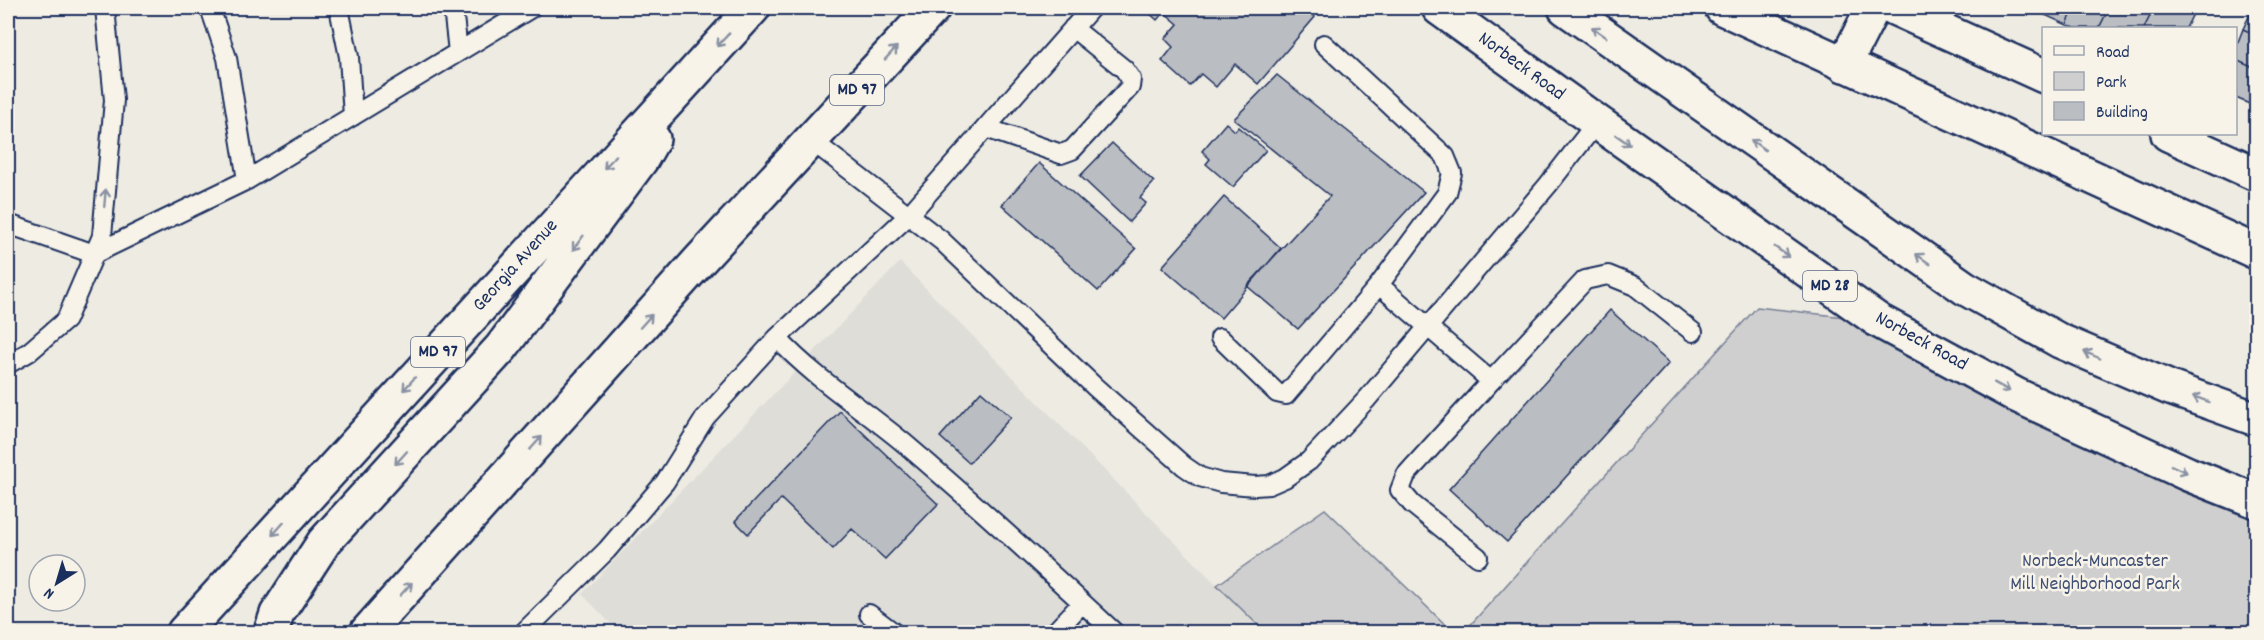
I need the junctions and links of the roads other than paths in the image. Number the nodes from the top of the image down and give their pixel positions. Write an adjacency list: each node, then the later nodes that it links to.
1 (105, 8): 30 (lane, one-way to 1)
2 (210, 8): 26 (lane)
3 (339, 8): 20 (lane)
4 (453, 8): 16 (lane)
5 (531, 8): 16 (lane)
6 (753, 8): 18 (main road, Georgia Avenue / MD 97, one-way to 18)
7 (933, 8): 24 (main road, MD 97, one-way to 7)
8 (1091, 8): 14 (lane)
9 (1439, 8): 21 (main road, Norbeck Road / MD 28)
10 (1565, 8): 38 (main road, one-way to 10)
11 (1722, 8): 17 (main road)
12 (1873, 8): 17 (main road)
13 (1894, 8): 19 (main road)
14 (1074, 28): 22 (lane); 22 (lane)
15 (1324, 44): 31 (lane)
16 (458, 52): 20 (lane)
17 (1844, 65): 29 (main road)
18 (693, 73): 43 (main road, Georgia Avenue / MD 97, one-way to 43); 44 (main road, one-way to 44)
19 (2042, 76)
20 (352, 116): 26 (lane)
21 (1596, 122): 32 (lane); 39 (main road, Norbeck Road / MD 28, one-way to 39)
22 (986, 128): 27 (lane)
23 (2171, 135): 25 (main road)
24 (811, 140): 27 (lane); 45 (main road, MD 97, one-way to 24)
25 (2256, 174)
26 (248, 180): 30 (lane)
27 (909, 215): 32 (lane); 34 (lane)
28 (8, 224): 30 (lane)
29 (2256, 252)
30 (94, 254): 36 (lane)
31 (1379, 285): 32 (lane); 35 (lane)
32 (1427, 328): 37 (lane)
33 (1693, 332): 37 (lane)
34 (777, 338): 41 (lane); 46 (lane)
35 (1220, 338)
36 (8, 364)
37 (1491, 381): 40 (lane)
38 (2256, 419)
39 (2256, 501)
40 (1478, 557)
41 (1082, 603): 48 (lane); 49 (lane)
42 (869, 614): 47 (lane)
43 (184, 633)
44 (271, 633)
45 (368, 633)
46 (524, 633)
47 (892, 633)
48 (1055, 633)
49 (1114, 633)

